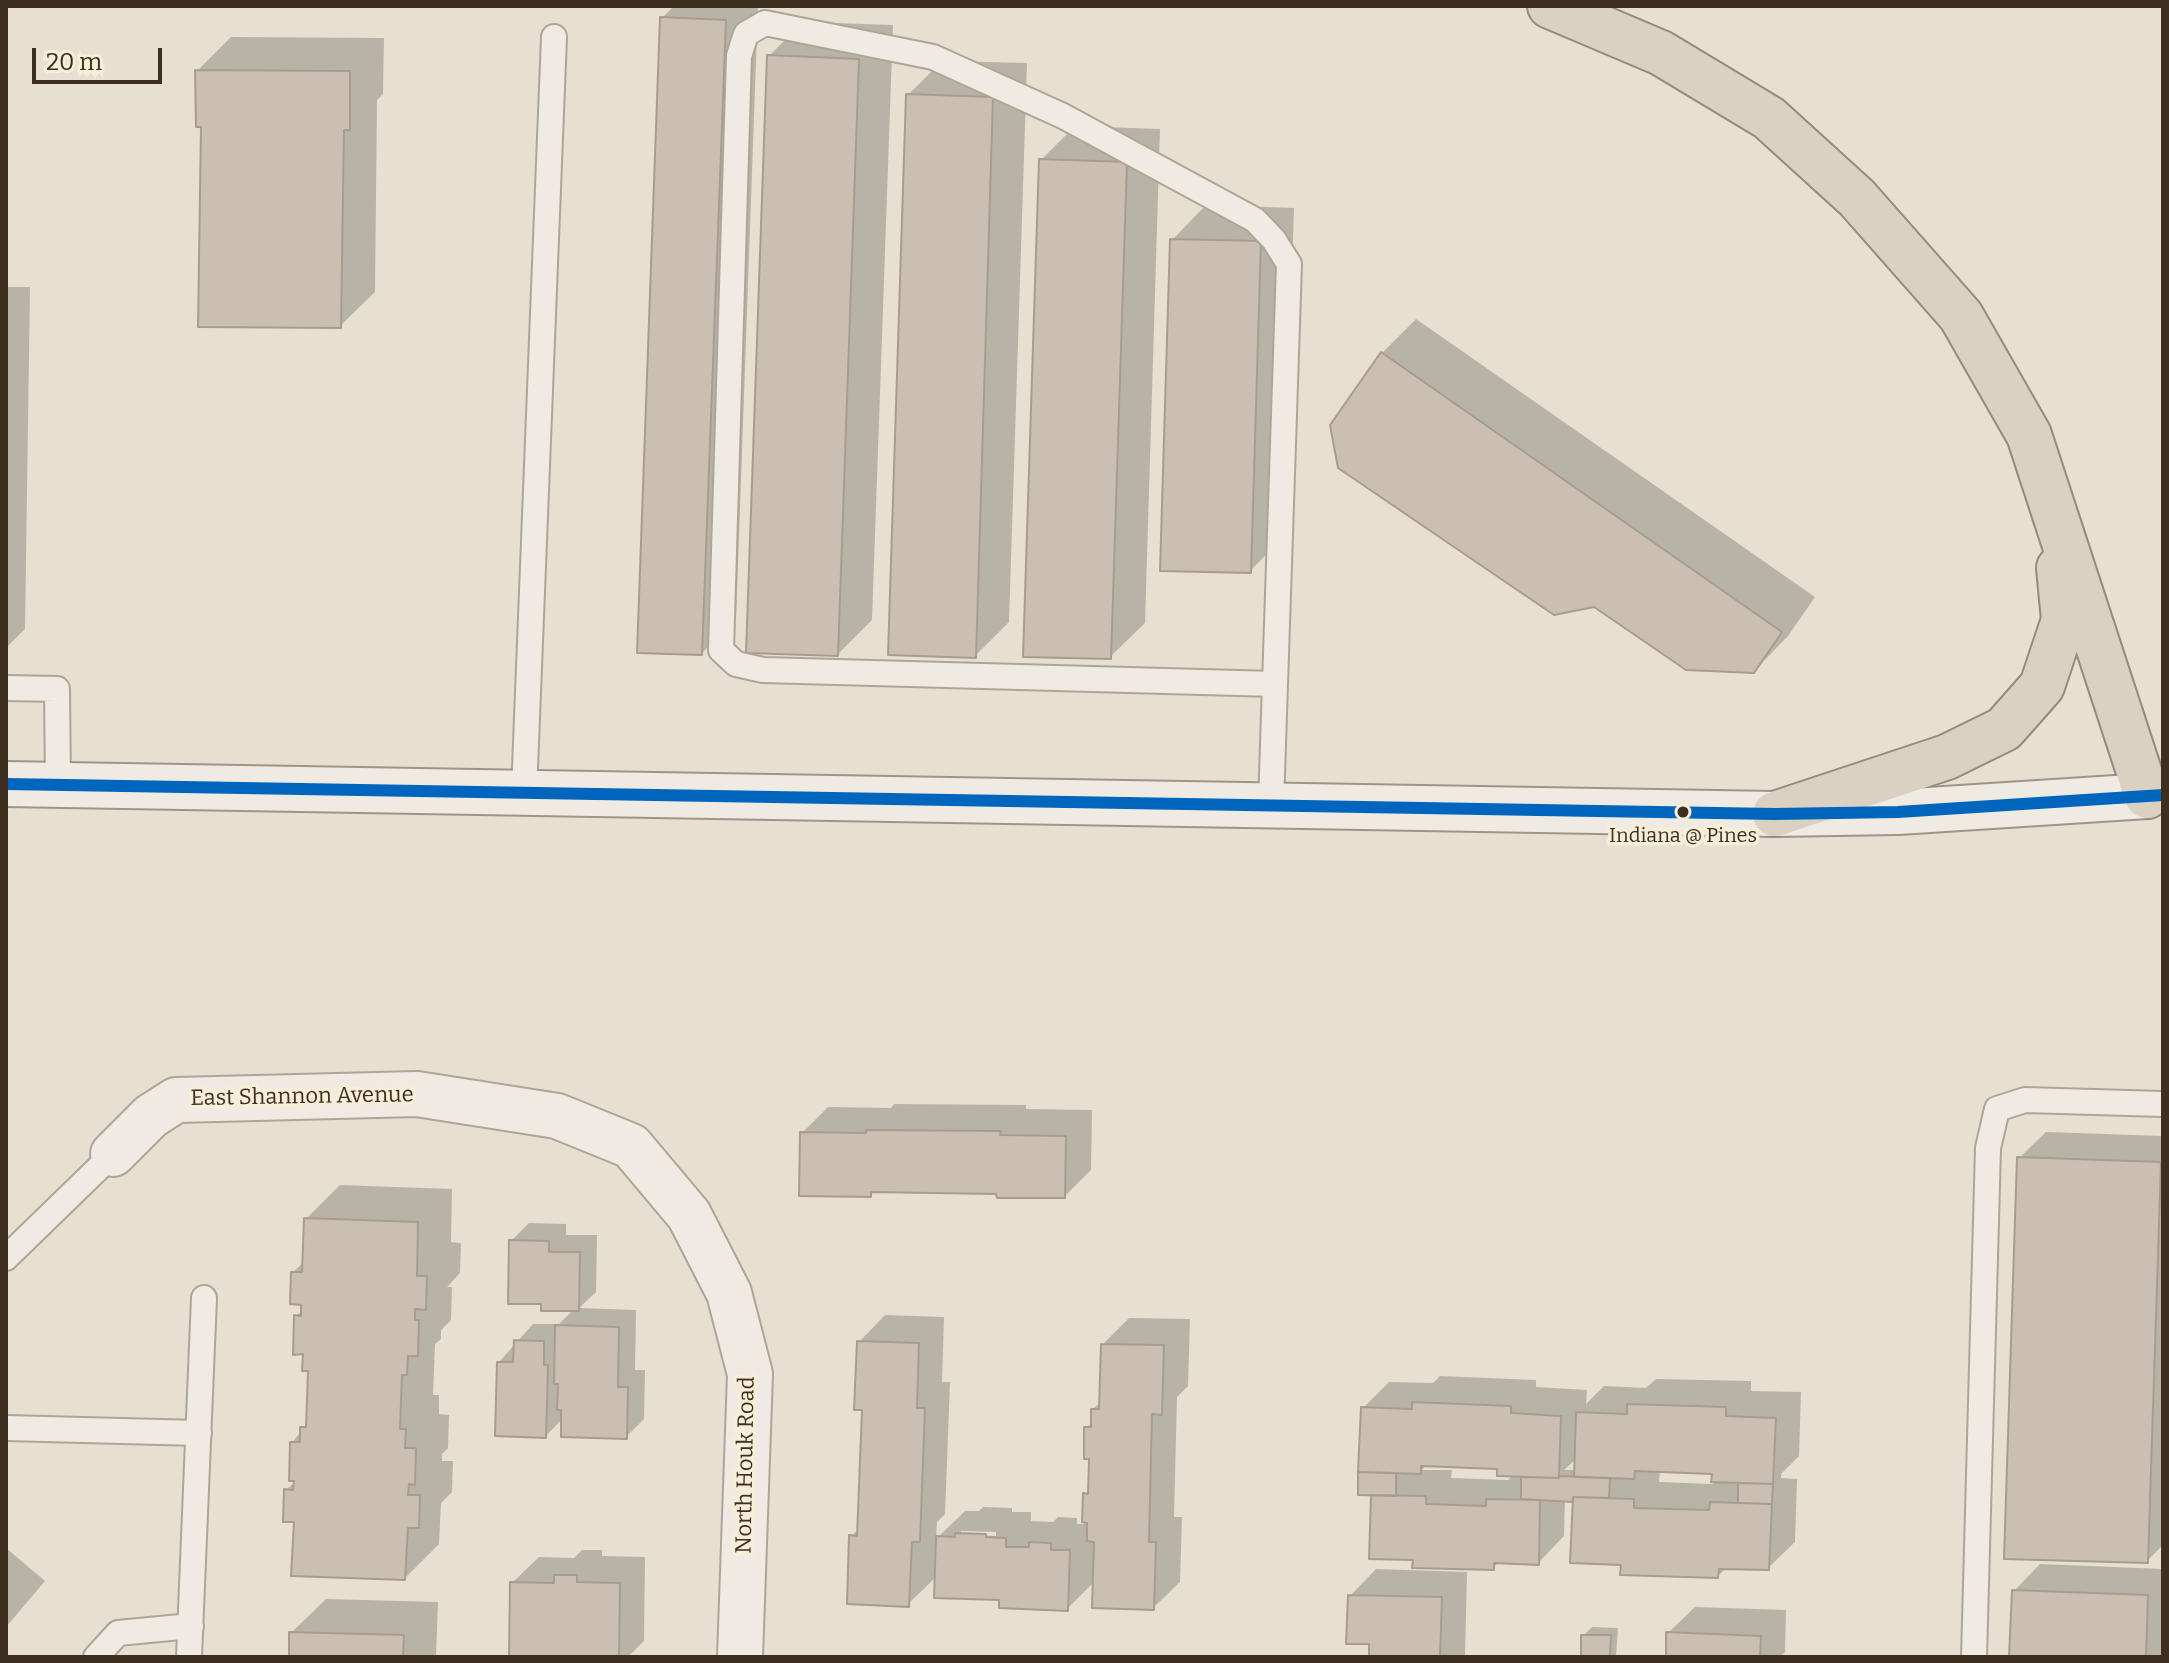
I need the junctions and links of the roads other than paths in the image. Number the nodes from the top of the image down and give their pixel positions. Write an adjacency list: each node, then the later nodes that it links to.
1 (1550, 6): 3 (highway)
2 (554, 37): 8 (lane)
3 (2053, 506): 9 (highway); 11 (highway)
4 (1275, 684): 4 (lane); 10 (lane)
5 (6, 688): 7 (lane)
6 (6, 784): 7 (main road)
7 (58, 785): 8 (main road)
8 (524, 793): 10 (main road)
9 (2147, 796): 11 (main road)
10 (1271, 805): 11 (main road)
11 (1775, 814)
12 (2163, 1104): 23 (lane)
13 (557, 1116): 14 (main road, East Shannon Avenue); 22 (main road, North Houk Road)
14 (113, 1154): 15 (lane)
15 (6, 1258)
16 (204, 1298): 18 (lane)
17 (6, 1428): 18 (lane)
18 (199, 1433): 19 (lane)
19 (191, 1626): 20 (lane); 21 (lane)
20 (96, 1657)
21 (189, 1657)
22 (740, 1657)
23 (1974, 1657)

